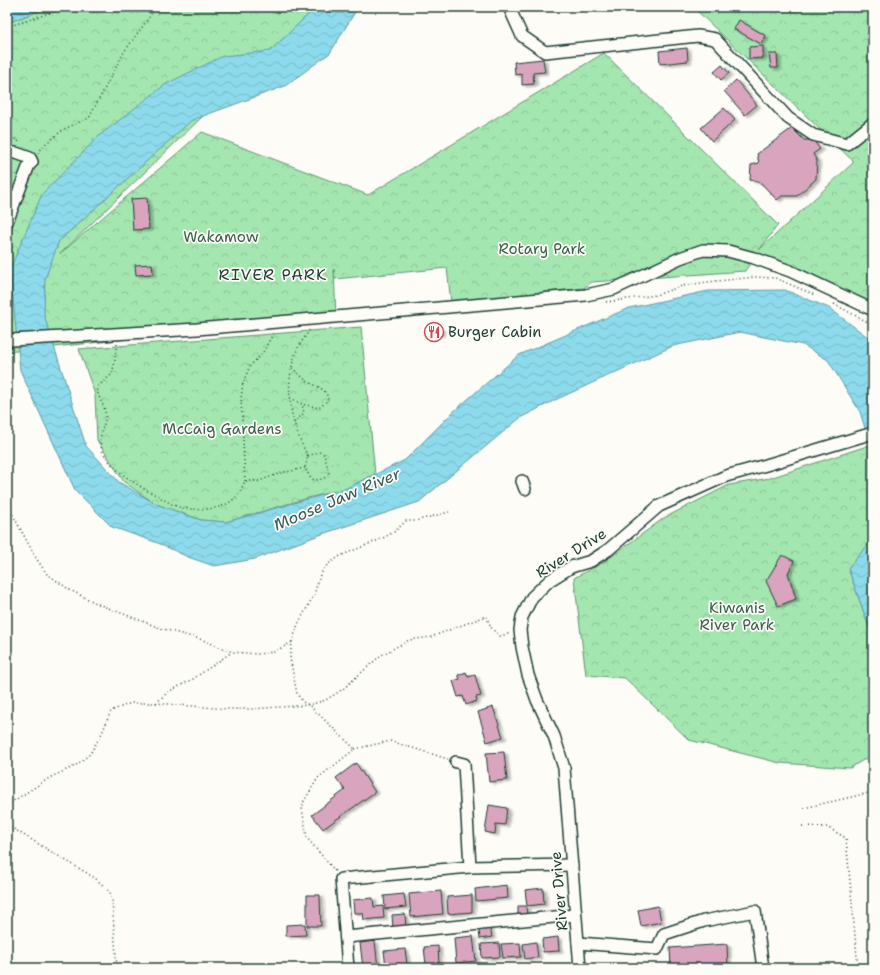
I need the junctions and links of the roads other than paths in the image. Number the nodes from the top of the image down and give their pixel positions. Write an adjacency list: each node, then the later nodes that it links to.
1 (509, 7): 2 (street)
2 (873, 124)
3 (7, 154): 4 (street)
4 (7, 222)
5 (873, 310): 6 (street)
6 (9, 339)
7 (868, 434): 9 (street, River Drive)
8 (456, 762): 10 (street)
9 (572, 865): 10 (street); 11 (street, River Drive)
10 (470, 867): 12 (street)
11 (575, 915): 12 (street); 13 (street, River Drive)
12 (346, 937): 14 (street)
13 (578, 943): 15 (street, River Drive); 16 (street)
14 (348, 968)
15 (580, 968)
16 (763, 968)

